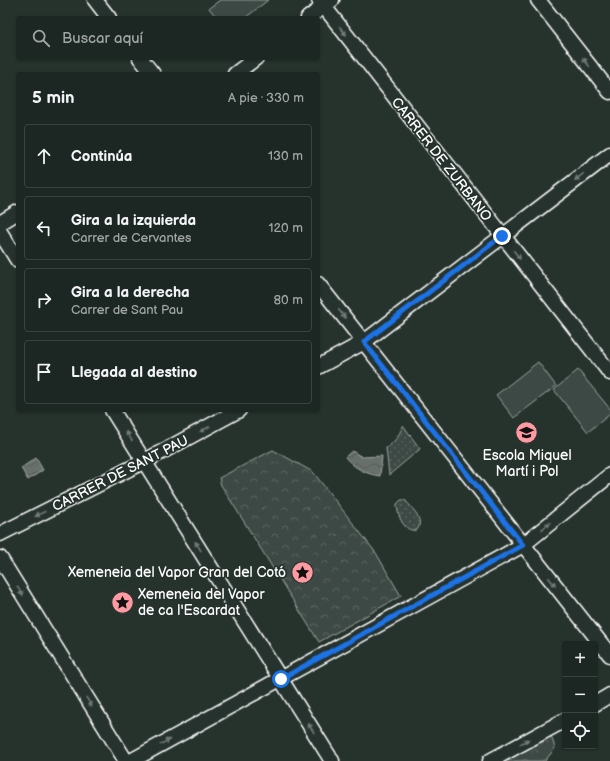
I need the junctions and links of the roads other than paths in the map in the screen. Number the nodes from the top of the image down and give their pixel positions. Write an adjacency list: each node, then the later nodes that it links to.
1 (95, 0): 4 (street)
2 (538, 0): 10 (street, one-way to 2)
3 (325, 2): 5 (street); 15 (street, CARRER DE ZURBANO, one-way to 15)
4 (107, 16)
5 (310, 16)
6 (142, 60): 8 (street)
7 (253, 60): 9 (street)
8 (151, 72)
9 (238, 72)
10 (610, 92)
11 (610, 154): 15 (street, one-way to 15)
12 (16, 213): 13 (street)
13 (0, 223)
14 (0, 232): 16 (street)
15 (502, 236): 18 (street); 20 (street, CARRER DE ZURBANO, one-way to 20)
16 (16, 257)
17 (320, 287): 18 (street, one-way to 18)
18 (364, 342): 19 (street); 26 (street)
19 (320, 366)
20 (610, 373)
21 (113, 412): 23 (street, one-way to 21)
22 (235, 412): 23 (street, CARRER DE SANT PAU, one-way to 23)
23 (145, 461): 25 (street, CARRER DE SANT PAU, one-way to 25); 29 (street, one-way to 23)
24 (610, 475): 26 (street, one-way to 24)
25 (0, 534)
26 (523, 545): 28 (street, one-way to 28); 29 (street)
27 (0, 558): 33 (street, one-way to 33)
28 (610, 655)
29 (281, 679): 34 (street, one-way to 29); 35 (street, one-way to 29)
30 (610, 695): 31 (street)
31 (598, 702)
32 (562, 722): 36 (street, one-way to 32)
33 (126, 761)
34 (131, 761)
35 (332, 761)
36 (490, 761)

